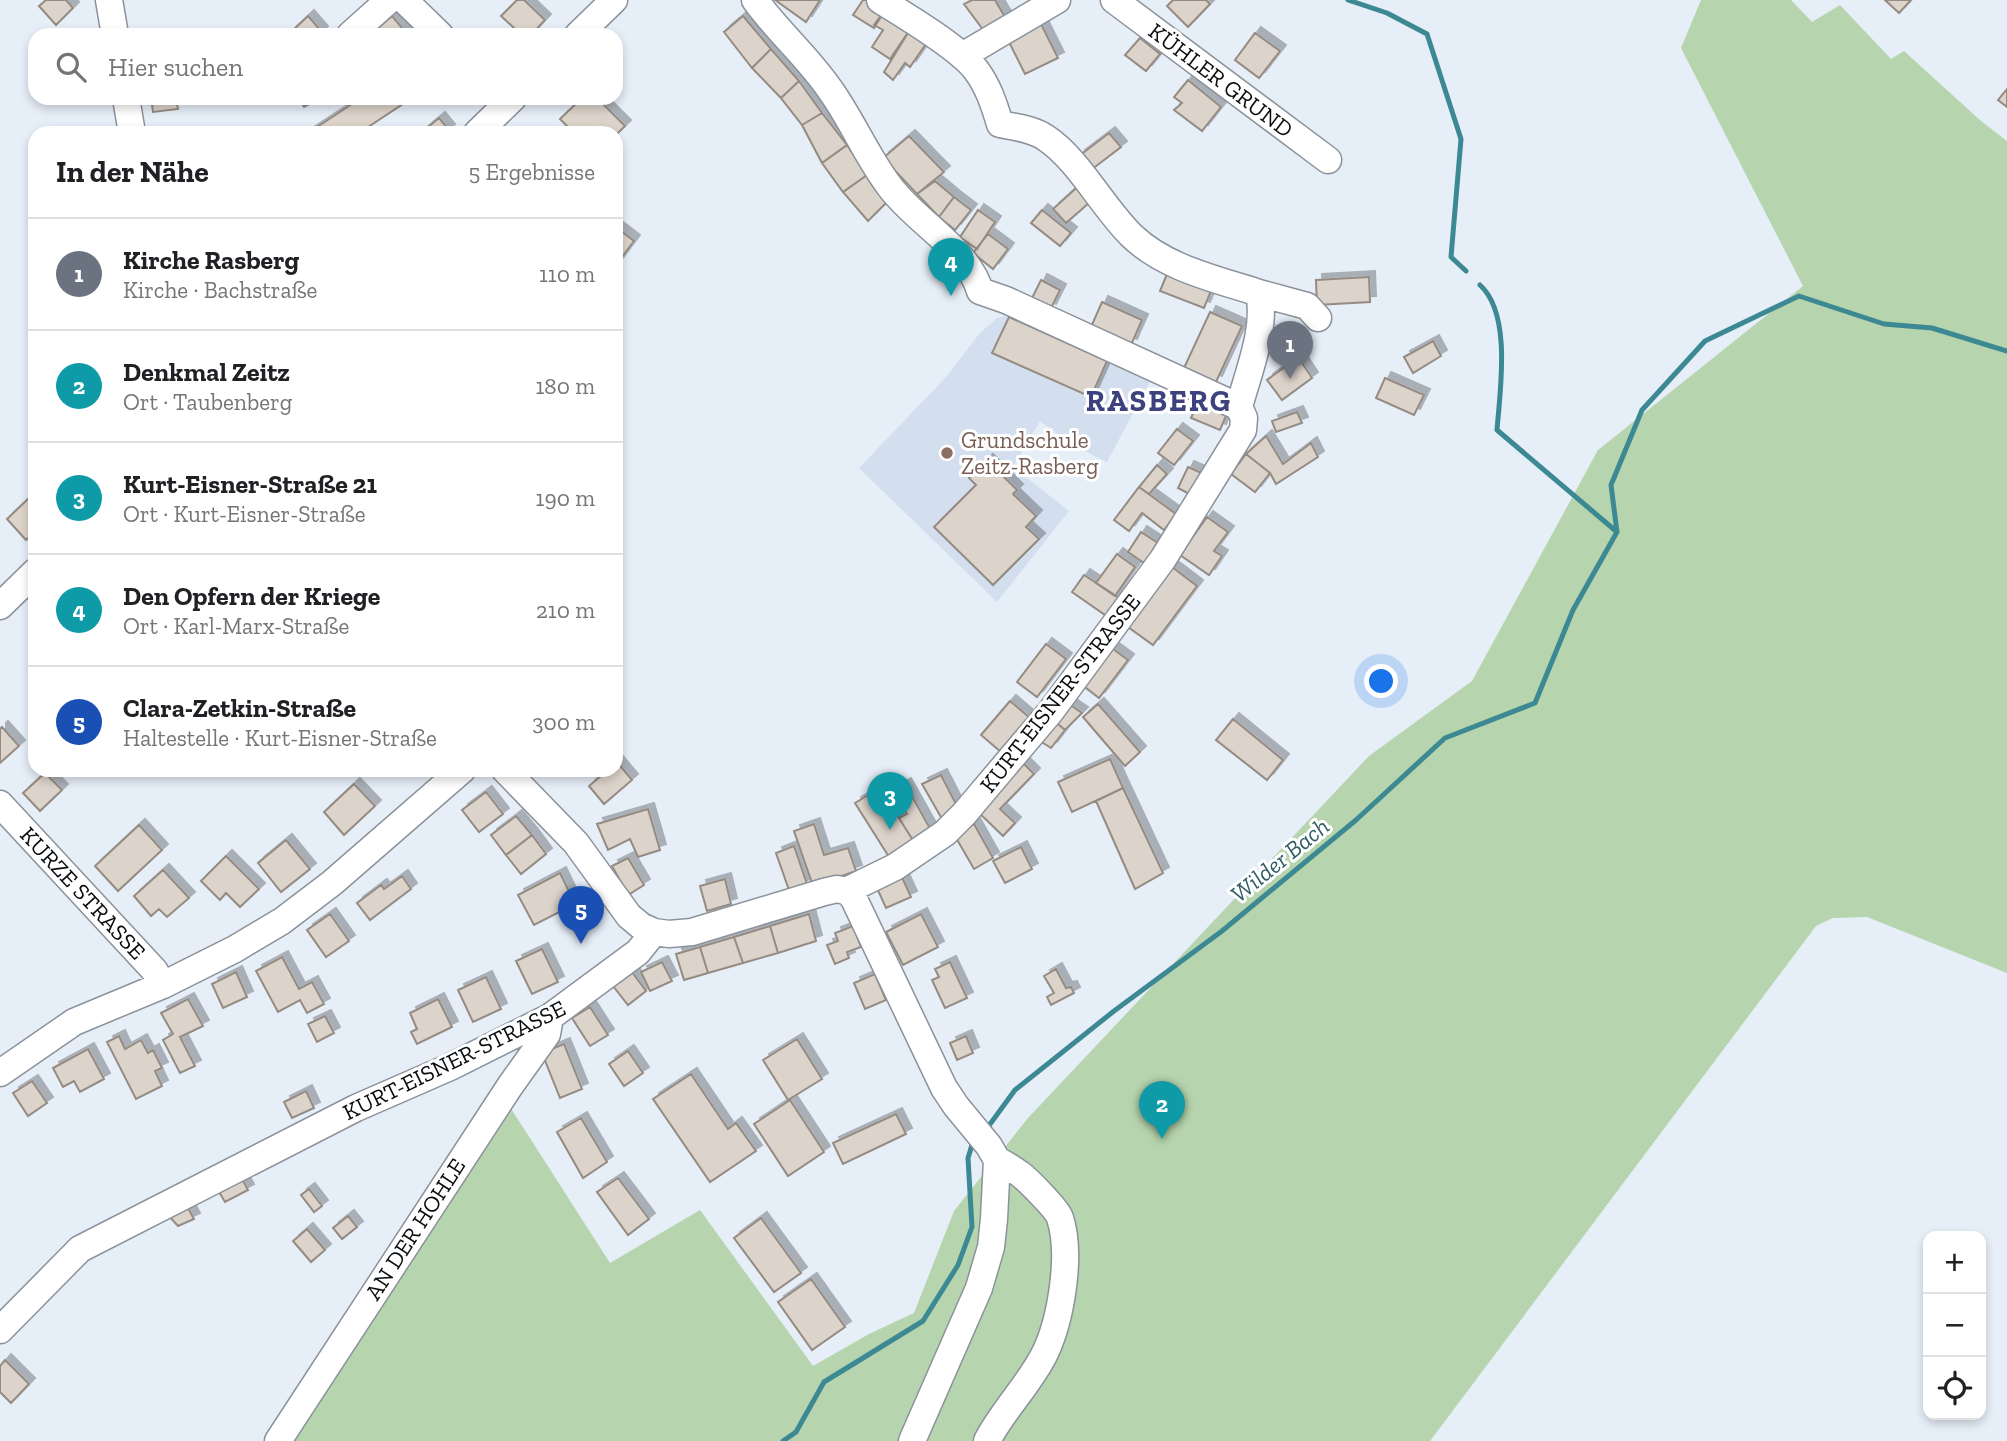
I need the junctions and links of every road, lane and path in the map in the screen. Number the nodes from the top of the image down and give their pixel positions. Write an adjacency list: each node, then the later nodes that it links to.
1 (109, 0): 9 (street)
2 (389, 0): 10 (street)
3 (404, 0): 11 (street)
4 (614, 0): 12 (street)
5 (755, 0): 21 (street)
6 (880, 0): 13 (street)
7 (1057, 0): 13 (street)
8 (1114, 0): 18 (street, KÜHLER GRUND)
9 (114, 28)
10 (358, 28)
11 (433, 28)
12 (585, 28)
13 (962, 56): 19 (street)
14 (127, 105): 16 (street)
15 (503, 105): 17 (street)
16 (131, 126)
17 (484, 126)
18 (1328, 160)
19 (1259, 293): 20 (street); 21 (street, KURT-EISNER-STRASSE)
20 (1318, 317)
21 (1239, 407): 27 (street, KURT-EISNER-STRASSE)
22 (28, 579): 23 (street)
23 (0, 606)
24 (454, 777): 29 (street)
25 (512, 777): 28 (street)
26 (0, 804): 29 (street, KURZE STRASSE)
27 (846, 891): 28 (street, KURT-EISNER-STRASSE); 32 (street)
28 (654, 932): 30 (street, KURT-EISNER-STRASSE)
29 (163, 985): 31 (street)
30 (550, 1017): 33 (street, KURT-EISNER-STRASSE); 34 (street, AN DER HOHLE)
31 (0, 1073)
32 (987, 1145): 35 (street); 36 (street)
33 (0, 1330)
34 (278, 1441)
35 (912, 1441)
36 (988, 1441)

